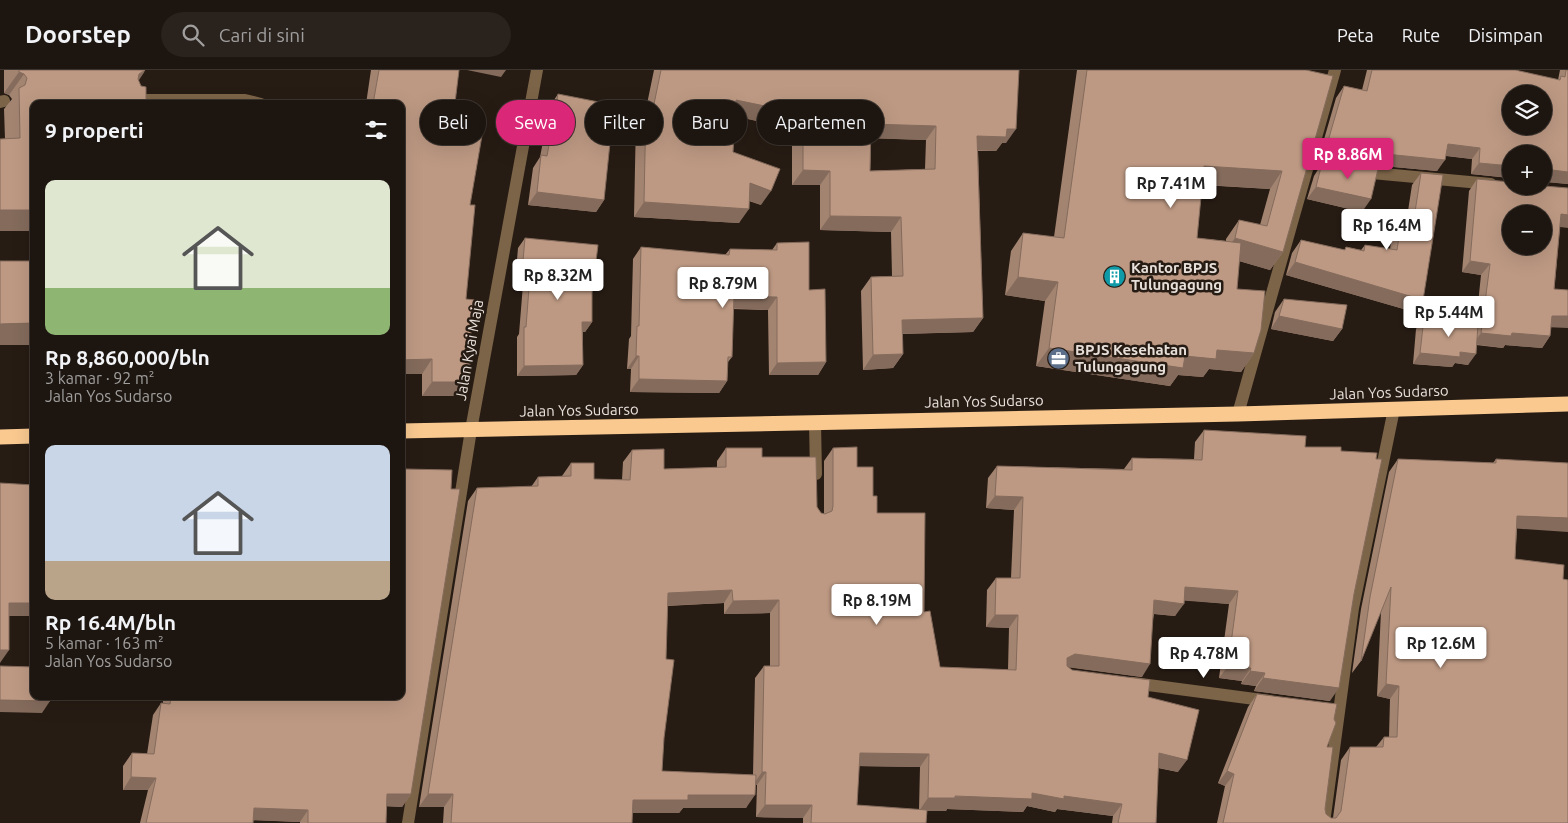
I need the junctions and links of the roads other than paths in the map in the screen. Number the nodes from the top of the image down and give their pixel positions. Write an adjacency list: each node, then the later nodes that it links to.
1 (537, 70): 11 (street, Jalan Kyai Maja)
2 (1334, 70): 9 (street)
3 (131, 100): 4 (street)
4 (245, 100)
5 (1346, 171): 6 (street)
6 (1500, 185)
7 (1568, 404): 8 (highway, Jalan Yos Sudarso)
8 (1394, 409): 9 (highway, Jalan Yos Sudarso); 19 (street)
9 (1238, 414): 10 (highway, Jalan Yos Sudarso)
10 (815, 422): 11 (highway, Jalan Yos Sudarso); 15 (street)
11 (471, 430): 12 (highway, Jalan Yos Sudarso); 18 (street, Jalan Kyai Maja)
12 (405, 431)
13 (30, 436): 14 (highway)
14 (0, 437)
15 (816, 490)
16 (1124, 682): 17 (street)
17 (1280, 702)
18 (408, 823)
19 (1324, 823)

